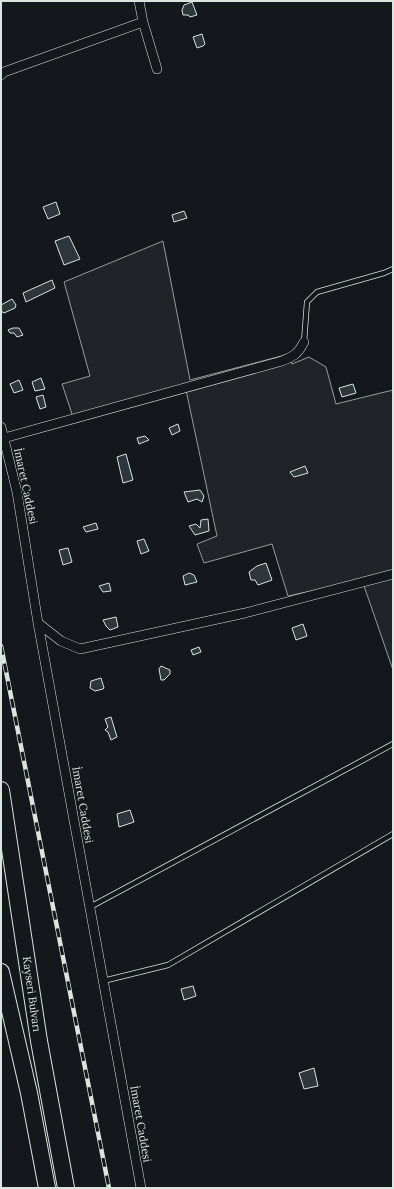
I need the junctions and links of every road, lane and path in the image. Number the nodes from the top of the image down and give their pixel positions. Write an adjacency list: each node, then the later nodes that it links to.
1 (139, 1): 2 (street)
2 (143, 22): 3 (street); 4 (street)
3 (157, 68)
4 (2, 70)
5 (393, 269): 6 (lane)
6 (304, 342): 8 (street)
7 (1, 427): 8 (street, İmaret Caddesi)
8 (4, 438): 10 (street, İmaret Caddesi)
9 (393, 574): 10 (street)
10 (38, 623): 14 (street, İmaret Caddesi)
11 (393, 744): 14 (lane)
12 (2, 797): 18 (highway, Kayseri Bulvarı)
13 (393, 834): 16 (lane)
14 (89, 908): 16 (street, İmaret Caddesi)
15 (1, 972): 17 (highway, Kayseri Bulvarı)
16 (103, 981): 19 (street, İmaret Caddesi)
17 (47, 1188)
18 (66, 1188)
19 (141, 1188)

